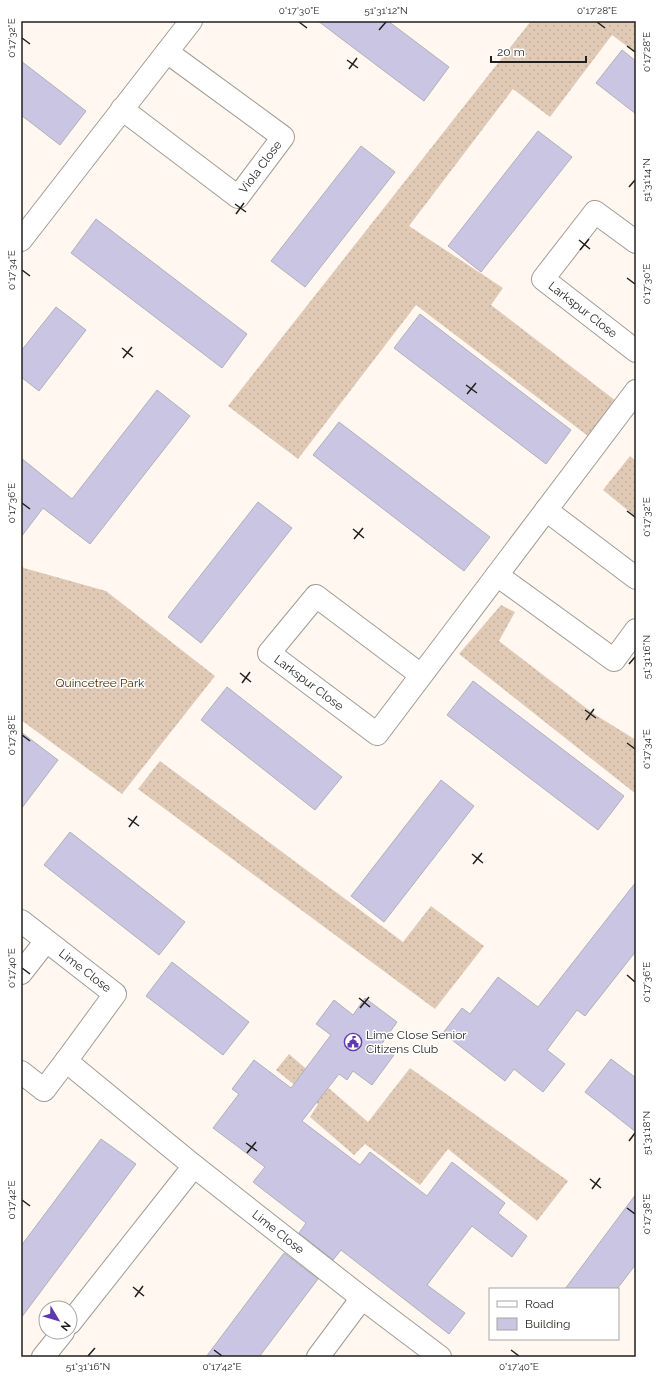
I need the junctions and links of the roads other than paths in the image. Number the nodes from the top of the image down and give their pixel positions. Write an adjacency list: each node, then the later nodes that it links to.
1 (191, 21): 2 (street)
2 (167, 52): 3 (street); 3 (street, Viola Close)
3 (122, 109): 4 (street)
4 (21, 240)
5 (636, 242): 6 (street, Larkspur Close)
6 (636, 351)
7 (636, 392): 8 (street, Larkspur Close)
8 (546, 510): 9 (street, Larkspur Close); 10 (street)
9 (497, 575): 11 (street); 12 (street, Larkspur Close)
10 (636, 578)
11 (636, 630)
12 (421, 675): 12 (street, Larkspur Close)
13 (21, 921): 14 (street, Lime Close)
14 (46, 941): 15 (street); 16 (street, Lime Close)
15 (21, 973)
16 (66, 1061): 17 (street, Lime Close); 18 (street, Lime Close)
17 (21, 1072)
18 (194, 1166): 19 (street, Lime Close); 20 (street)
19 (362, 1298): 23 (street); 24 (street, Lime Close)
20 (78, 1313)
21 (57, 1340): 22 (street)
22 (43, 1357)
23 (318, 1357)
24 (440, 1357)

